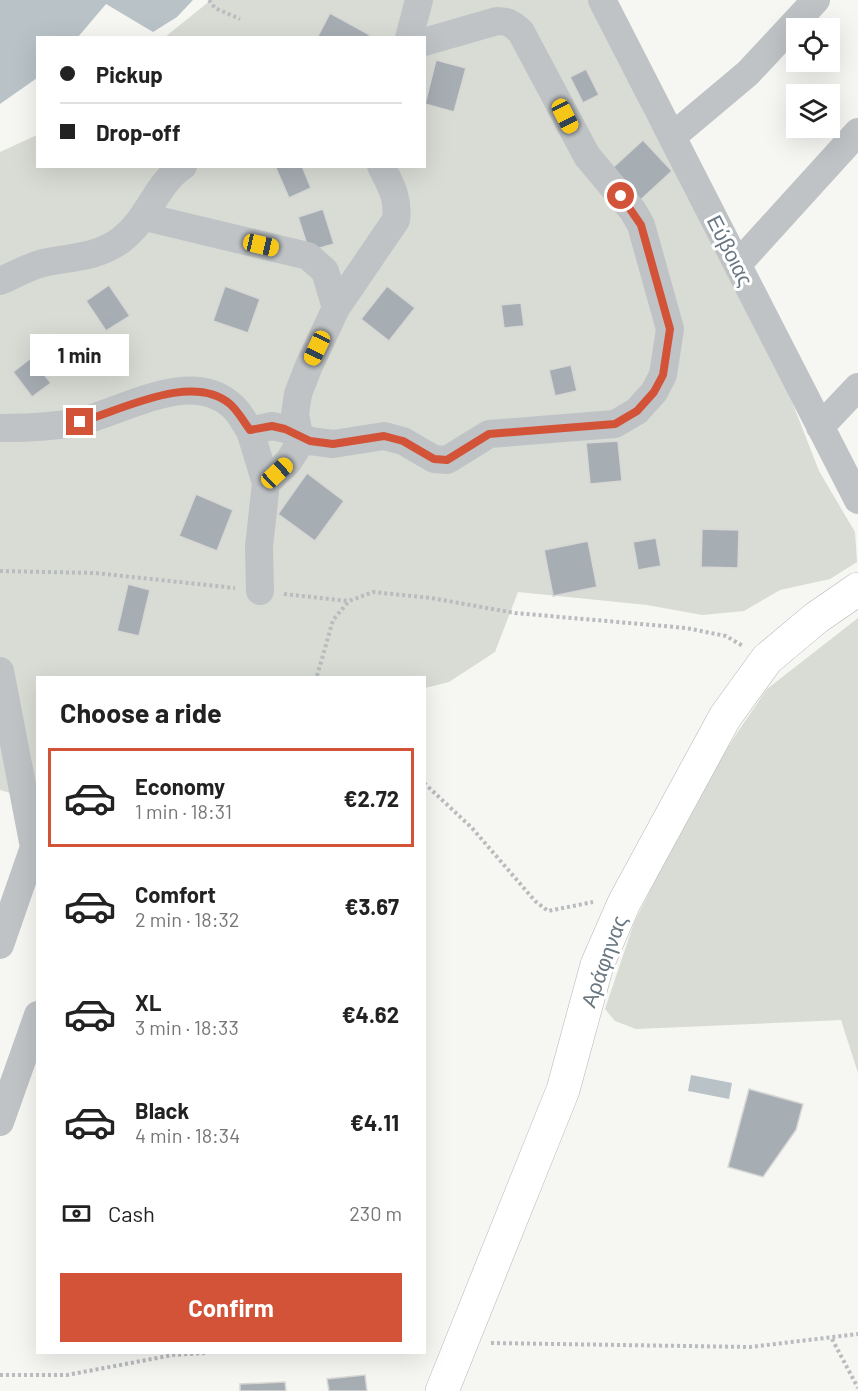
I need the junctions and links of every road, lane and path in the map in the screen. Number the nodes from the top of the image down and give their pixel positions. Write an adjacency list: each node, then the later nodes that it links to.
1 (209, 0): 5 (path)
2 (419, 0): 6 (street)
3 (602, 0): 9 (street, Εύβοιας)
4 (816, 0): 9 (street)
5 (240, 19)
6 (410, 36)
7 (426, 41): 20 (street)
8 (858, 132): 13 (street)
9 (673, 136): 13 (street, Εύβοιας)
10 (181, 168): 12 (street)
11 (382, 168): 15 (street)
12 (145, 218): 14 (street); 15 (street)
13 (738, 264): 17 (street, Εύβοιας)
14 (0, 281)
15 (336, 308): 20 (street)
16 (858, 387): 17 (street)
17 (820, 427): 22 (street, Εύβοιας)
18 (0, 428): 19 (street)
19 (250, 430): 20 (street); 21 (street)
20 (299, 435): 21 (street)
21 (266, 483): 25 (street)
22 (858, 500)
23 (0, 571): 25 (path)
24 (858, 589): 27 (main road, Αράφηνας)
25 (260, 591): 26 (path)
26 (349, 601): 27 (path); 29 (path)
27 (767, 659): 32 (main road, Αράφηνας)
28 (0, 672): 31 (street)
29 (318, 676)
30 (426, 785): 32 (path)
31 (9, 892): 33 (street)
32 (624, 903): 38 (main road, Αράφηνας)
33 (0, 945)
34 (36, 1021): 35 (street)
35 (0, 1122)
36 (858, 1334): 37 (path)
37 (832, 1339): 38 (path); 41 (path)
38 (460, 1342): 42 (main road, Αράφηνας)
39 (189, 1354): 40 (path)
40 (0, 1375)
41 (858, 1388)
42 (442, 1391)

